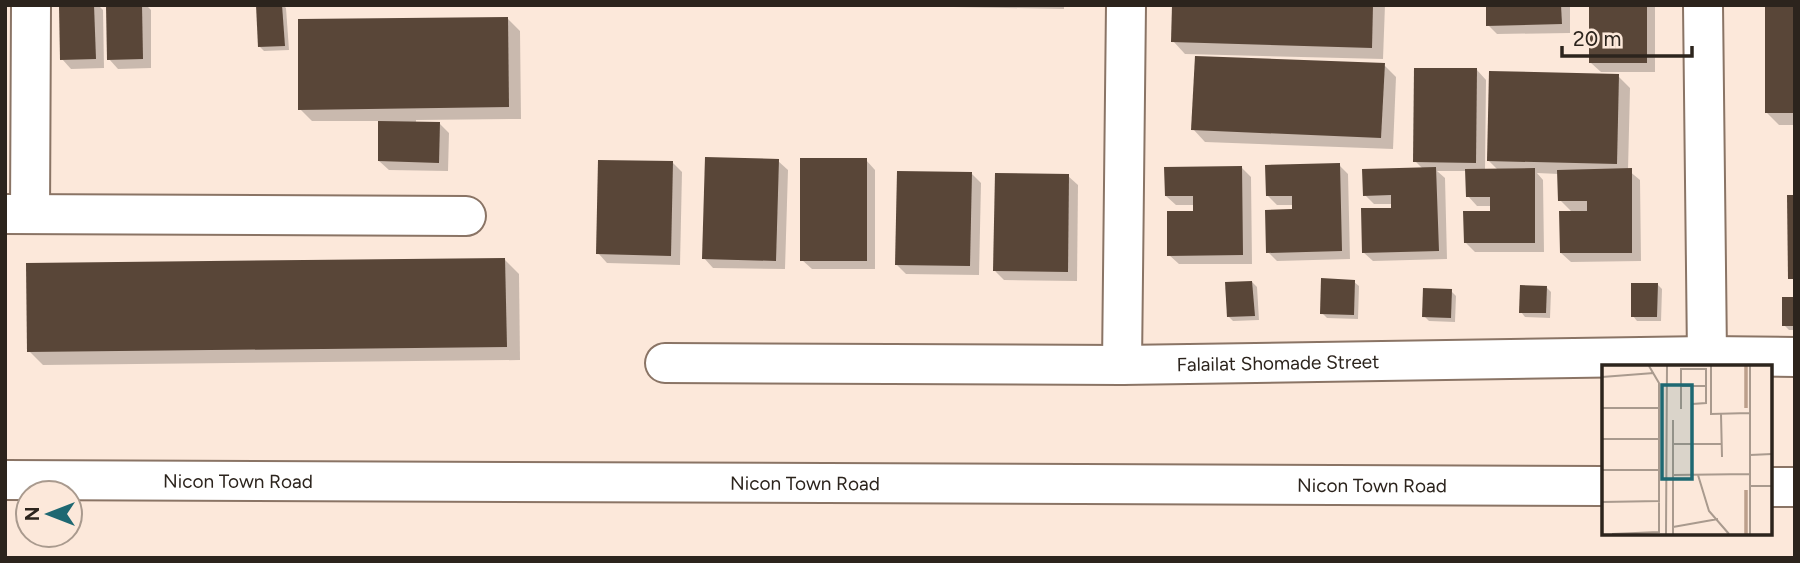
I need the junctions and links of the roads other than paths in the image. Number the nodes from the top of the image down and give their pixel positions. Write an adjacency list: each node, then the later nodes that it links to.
1 (31, 5): 4 (street)
2 (1126, 5): 9 (street)
3 (1703, 5): 6 (street)
4 (18, 214): 5 (street)
5 (466, 216)
6 (1707, 356): 7 (street, Falailat Shomade Street); 9 (street, Falailat Shomade Street)
7 (1795, 357)
8 (665, 363): 9 (street, Falailat Shomade Street)
9 (1122, 365)
10 (5, 480): 11 (street, Nicon Town Road)
11 (1602, 486)
12 (1772, 486): 13 (street)
13 (1795, 487)

